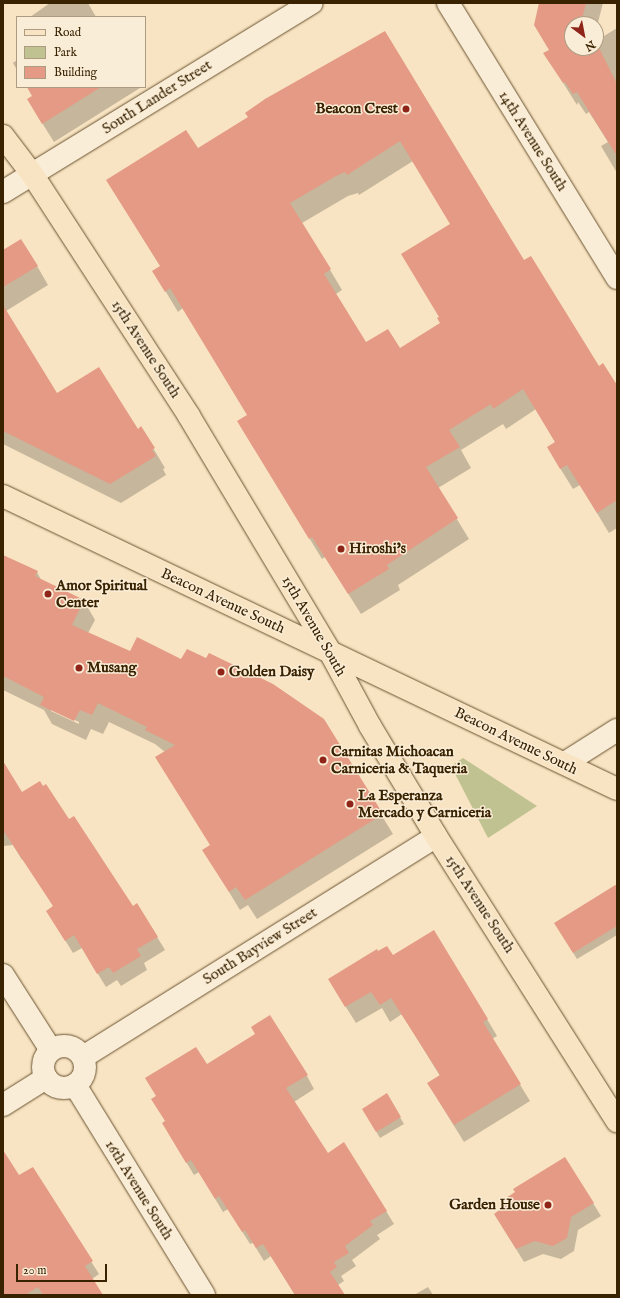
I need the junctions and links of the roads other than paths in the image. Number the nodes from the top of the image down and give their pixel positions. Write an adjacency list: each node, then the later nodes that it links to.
1 (312, 3): 4 (street, South Lander Street)
2 (448, 3): 6 (street, 14th Avenue South)
3 (3, 136): 4 (main road, 15th Avenue South)
4 (32, 174): 5 (street, South Lander Street); 8 (main road, 15th Avenue South)
5 (3, 192)
6 (617, 278)
7 (3, 496): 8 (main road, Beacon Avenue South)
8 (330, 652): 10 (main road, Beacon Avenue South); 12 (main road, 15th Avenue South)
9 (617, 730): 10 (street)
10 (565, 764): 11 (main road, Beacon Avenue South)
11 (617, 789)
12 (436, 836): 15 (street, South Bayview Street); 19 (main road, 15th Avenue South)
13 (3, 975): 14 (street)
14 (52, 1050): 15 (street); 16 (street)
15 (84, 1056): 17 (street)
16 (46, 1078): 17 (street); 18 (street)
17 (75, 1085): 20 (street, 16th Avenue South)
18 (3, 1105)
19 (617, 1121)
20 (204, 1295)

